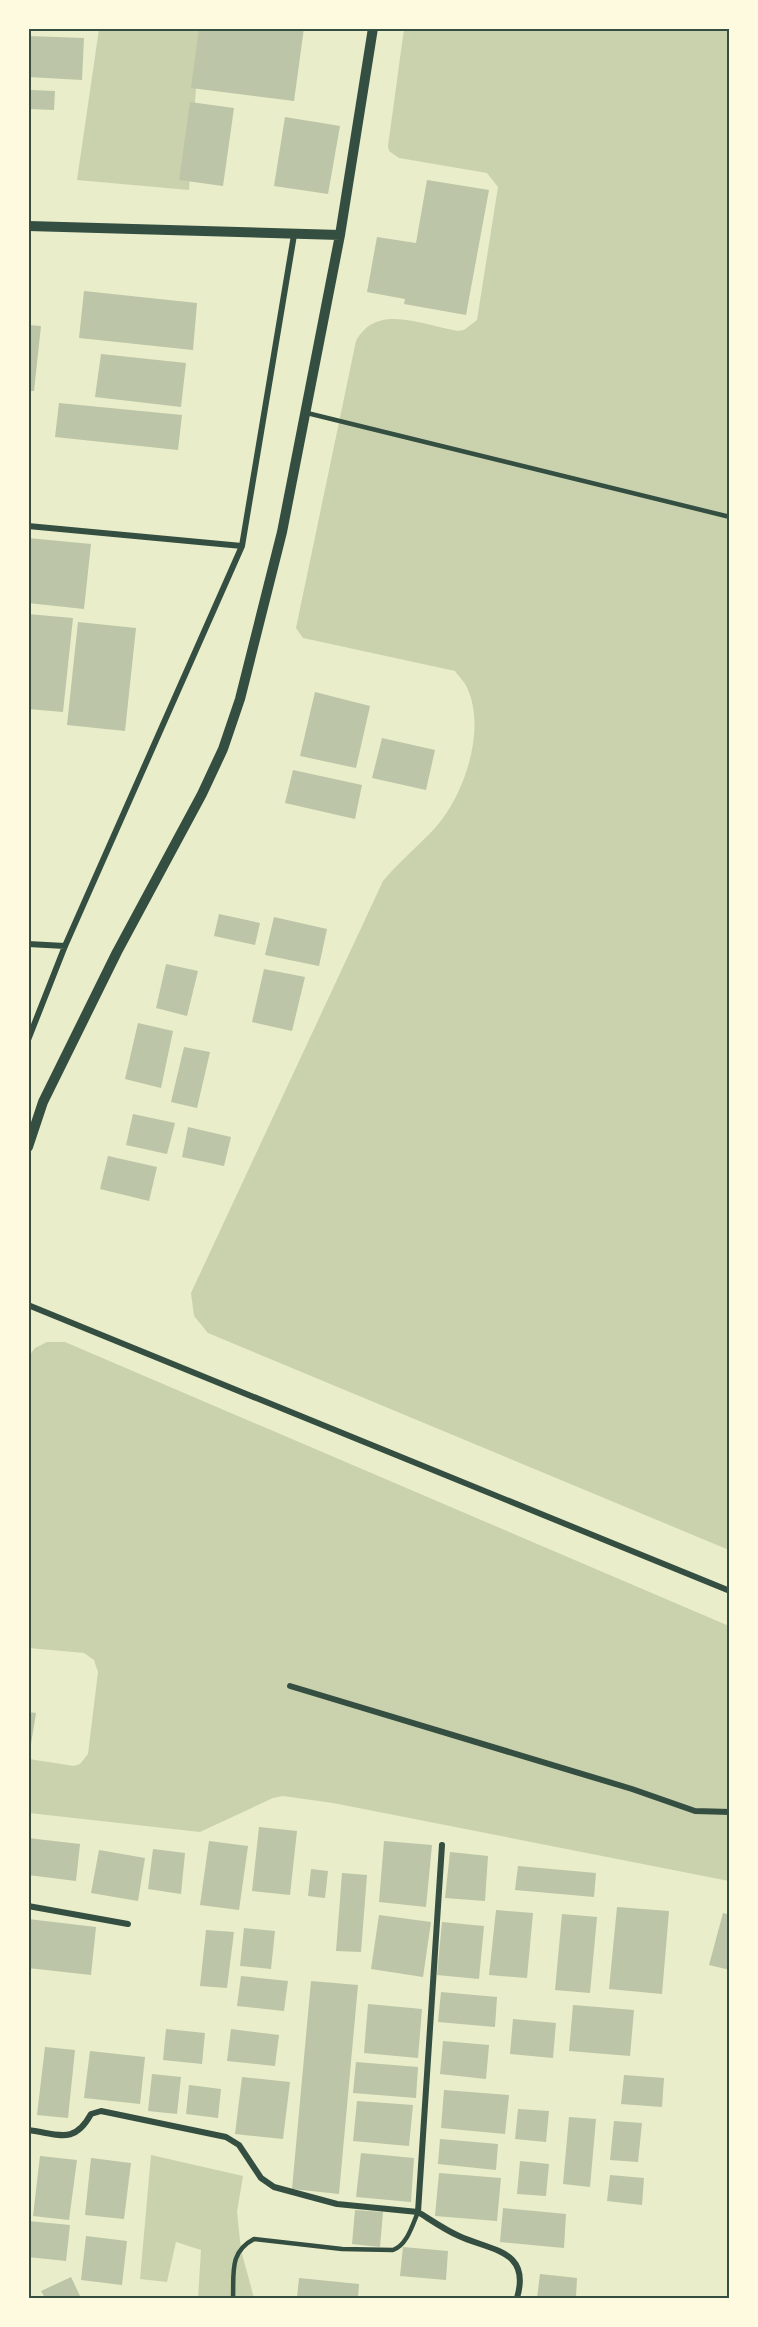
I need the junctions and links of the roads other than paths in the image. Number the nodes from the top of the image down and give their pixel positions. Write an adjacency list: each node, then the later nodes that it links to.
1 (373, 28): 4 (street)
2 (28, 226): 3 (street)
3 (294, 235): 4 (street); 8 (street)
4 (340, 236): 5 (street)
5 (305, 413): 6 (lane); 12 (street)
6 (729, 517)
7 (28, 526): 8 (street)
8 (242, 546): 10 (street)
9 (28, 944): 10 (street)
10 (65, 946): 11 (street)
11 (28, 1040)
12 (28, 1147)
13 (28, 1305): 14 (street)
14 (729, 1591)
15 (290, 1686): 16 (street)
16 (729, 1812)
17 (442, 1845): 21 (street)
18 (28, 1905): 19 (street)
19 (128, 1924)
20 (28, 2130): 21 (street)
21 (418, 2212): 22 (lane); 23 (street)
22 (233, 2298)
23 (517, 2298)

